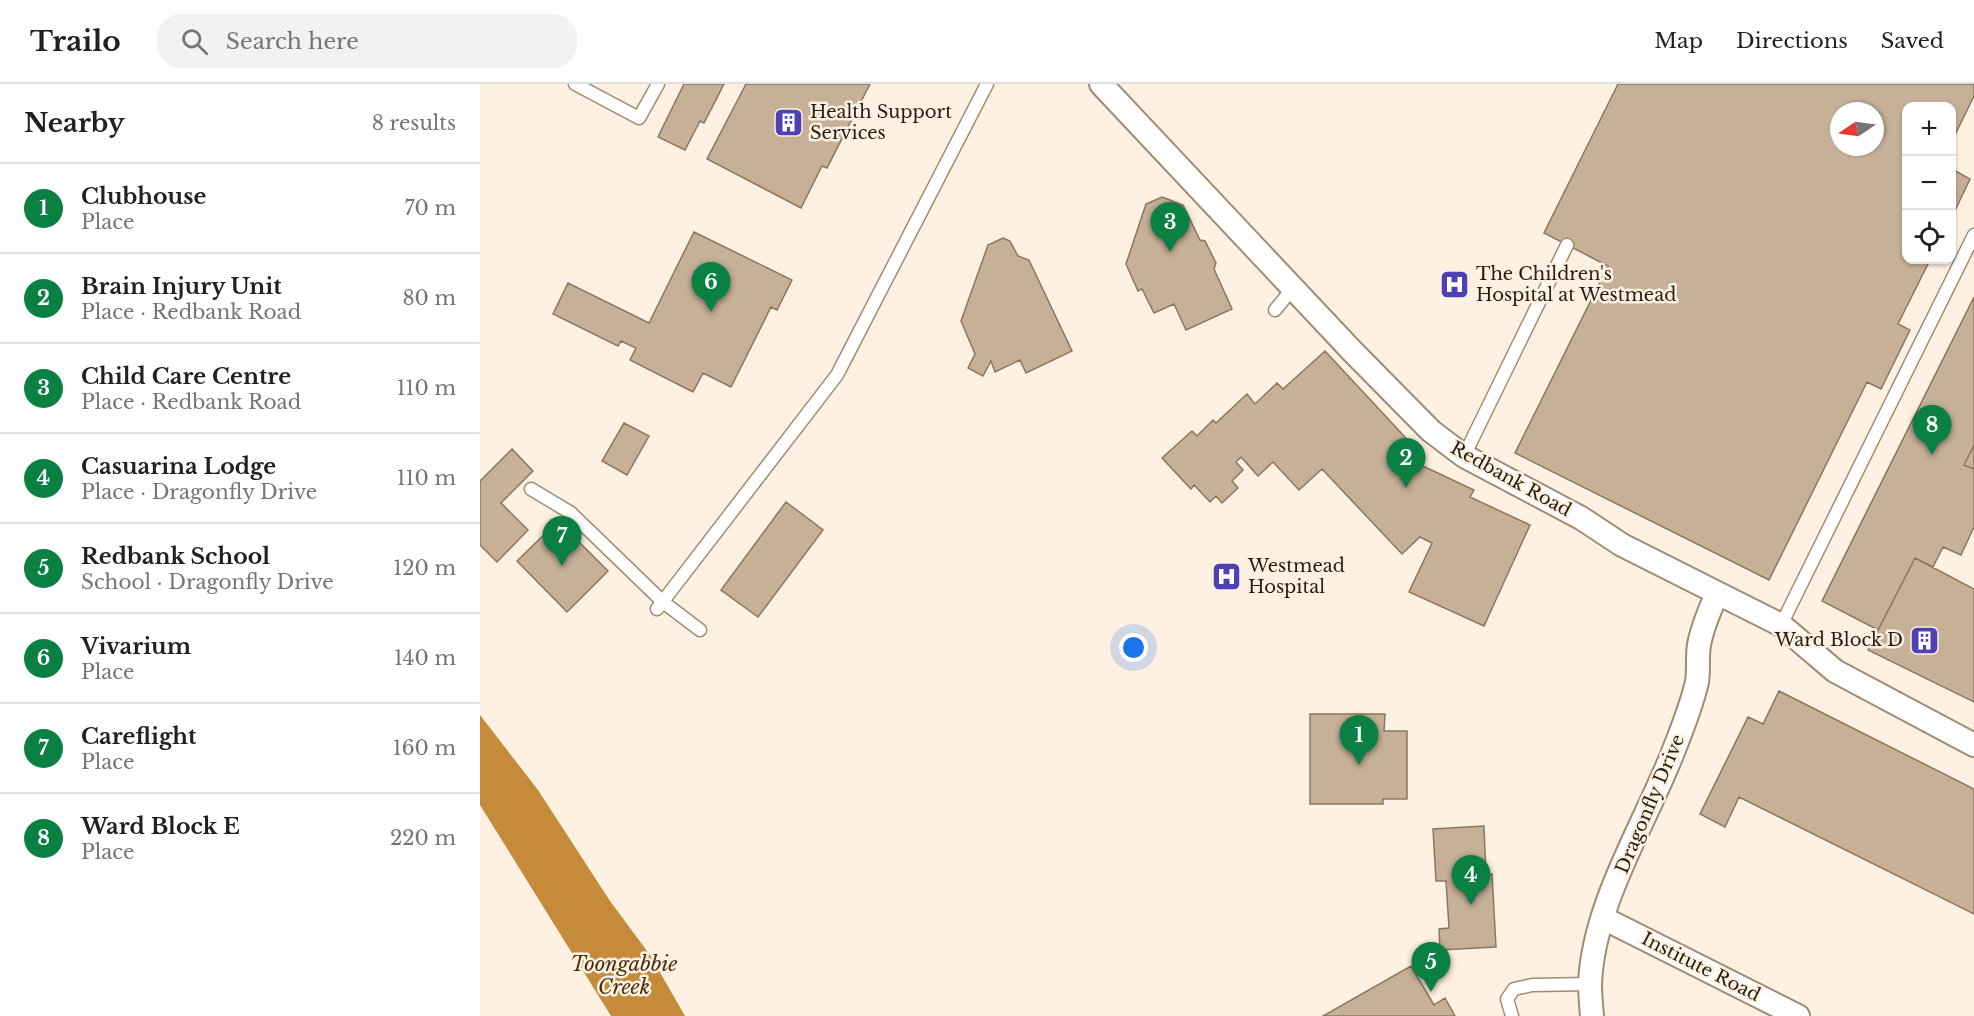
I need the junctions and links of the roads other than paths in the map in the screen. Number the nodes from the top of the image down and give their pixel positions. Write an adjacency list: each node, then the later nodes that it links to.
1 (575, 84): 2 (lane)
2 (658, 84)
3 (987, 84): 12 (lane)
4 (1101, 84): 7 (street, Redbank Road)
5 (1974, 235): 13 (lane)
6 (1567, 245): 9 (lane)
7 (1293, 288): 8 (lane); 9 (street, Redbank Road)
8 (1275, 310)
9 (1464, 456): 11 (street, Redbank Road)
10 (531, 489): 12 (lane)
11 (1717, 594): 13 (street, Redbank Road); 16 (street, Dragonfly Drive)
12 (660, 606): 14 (lane)
13 (1781, 625): 15 (street, Redbank Road)
14 (700, 630)
15 (1974, 745)
16 (1603, 918): 17 (street, Dragonfly Drive); 20 (street, Institute Road)
17 (1590, 984): 18 (lane); 19 (street, Dragonfly Drive)
18 (1512, 1016)
19 (1592, 1016)
20 (1798, 1016)

